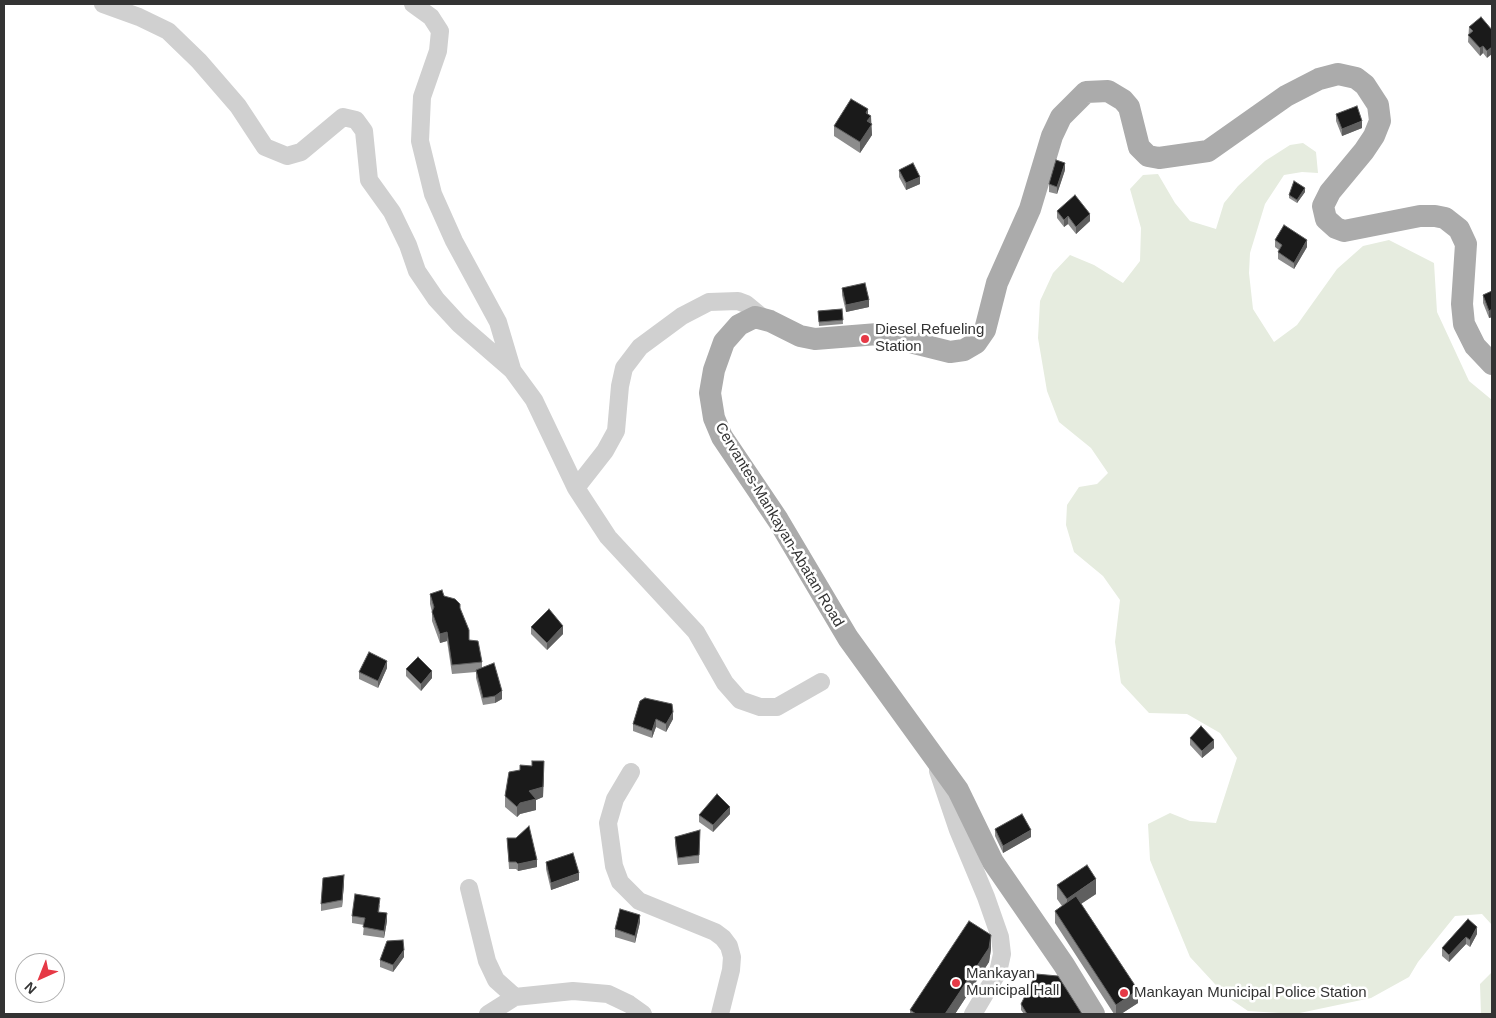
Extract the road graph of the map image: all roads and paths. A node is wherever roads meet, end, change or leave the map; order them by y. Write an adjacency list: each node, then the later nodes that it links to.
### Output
1 (103, 4): 5 (street)
2 (413, 4): 5 (street)
3 (763, 318): 4 (main road); 6 (street); 8 (main road, Cervantes-Mankayan-Abatan Road)
4 (1492, 364)
5 (512, 370): 6 (street)
6 (576, 488): 7 (street)
7 (821, 682)
8 (930, 749): 15 (street); 16 (main road, Cervantes-Mankayan-Abatan Road)
9 (631, 772): 14 (street)
10 (470, 888): 11 (street)
11 (515, 997): 12 (street); 13 (street)
12 (488, 1014)
13 (643, 1014)
14 (720, 1014)
15 (973, 1014)
16 (1094, 1014)

